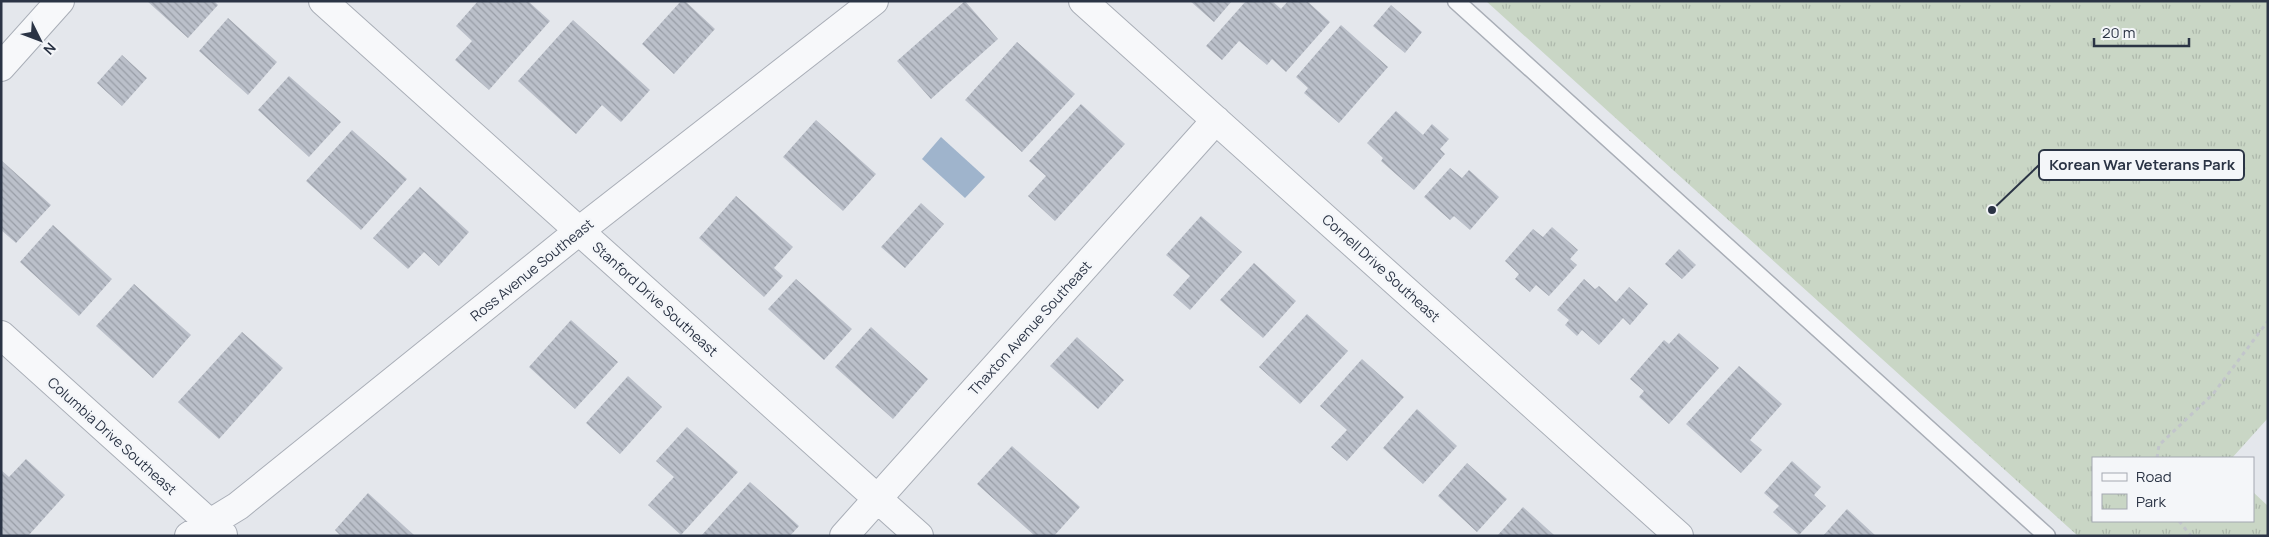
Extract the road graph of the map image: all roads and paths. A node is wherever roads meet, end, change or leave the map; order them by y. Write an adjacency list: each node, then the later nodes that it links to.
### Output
1 (60, 1): 6 (street)
2 (323, 1): 8 (street, Stanford Drive Southeast)
3 (874, 1): 8 (street, Ross Avenue Southeast)
4 (1083, 1): 7 (street, Cornell Drive Southeast)
5 (1456, 1): 18 (lane)
6 (1, 66)
7 (1216, 120): 12 (street, Thaxton Avenue Southeast); 17 (street, Cornell Drive Southeast)
8 (579, 231): 12 (street, Stanford Drive Southeast); 14 (street, Ross Avenue Southeast)
9 (2268, 321): 11 (path)
10 (1, 335): 14 (street, Columbia Drive Southeast)
11 (2157, 457)
12 (878, 498): 15 (street, Thaxton Avenue Southeast); 16 (street, Stanford Drive Southeast)
13 (2180, 522): 19 (path)
14 (208, 532)
15 (844, 536)
16 (919, 536)
17 (1679, 536)
18 (2047, 536)
19 (2190, 536)

